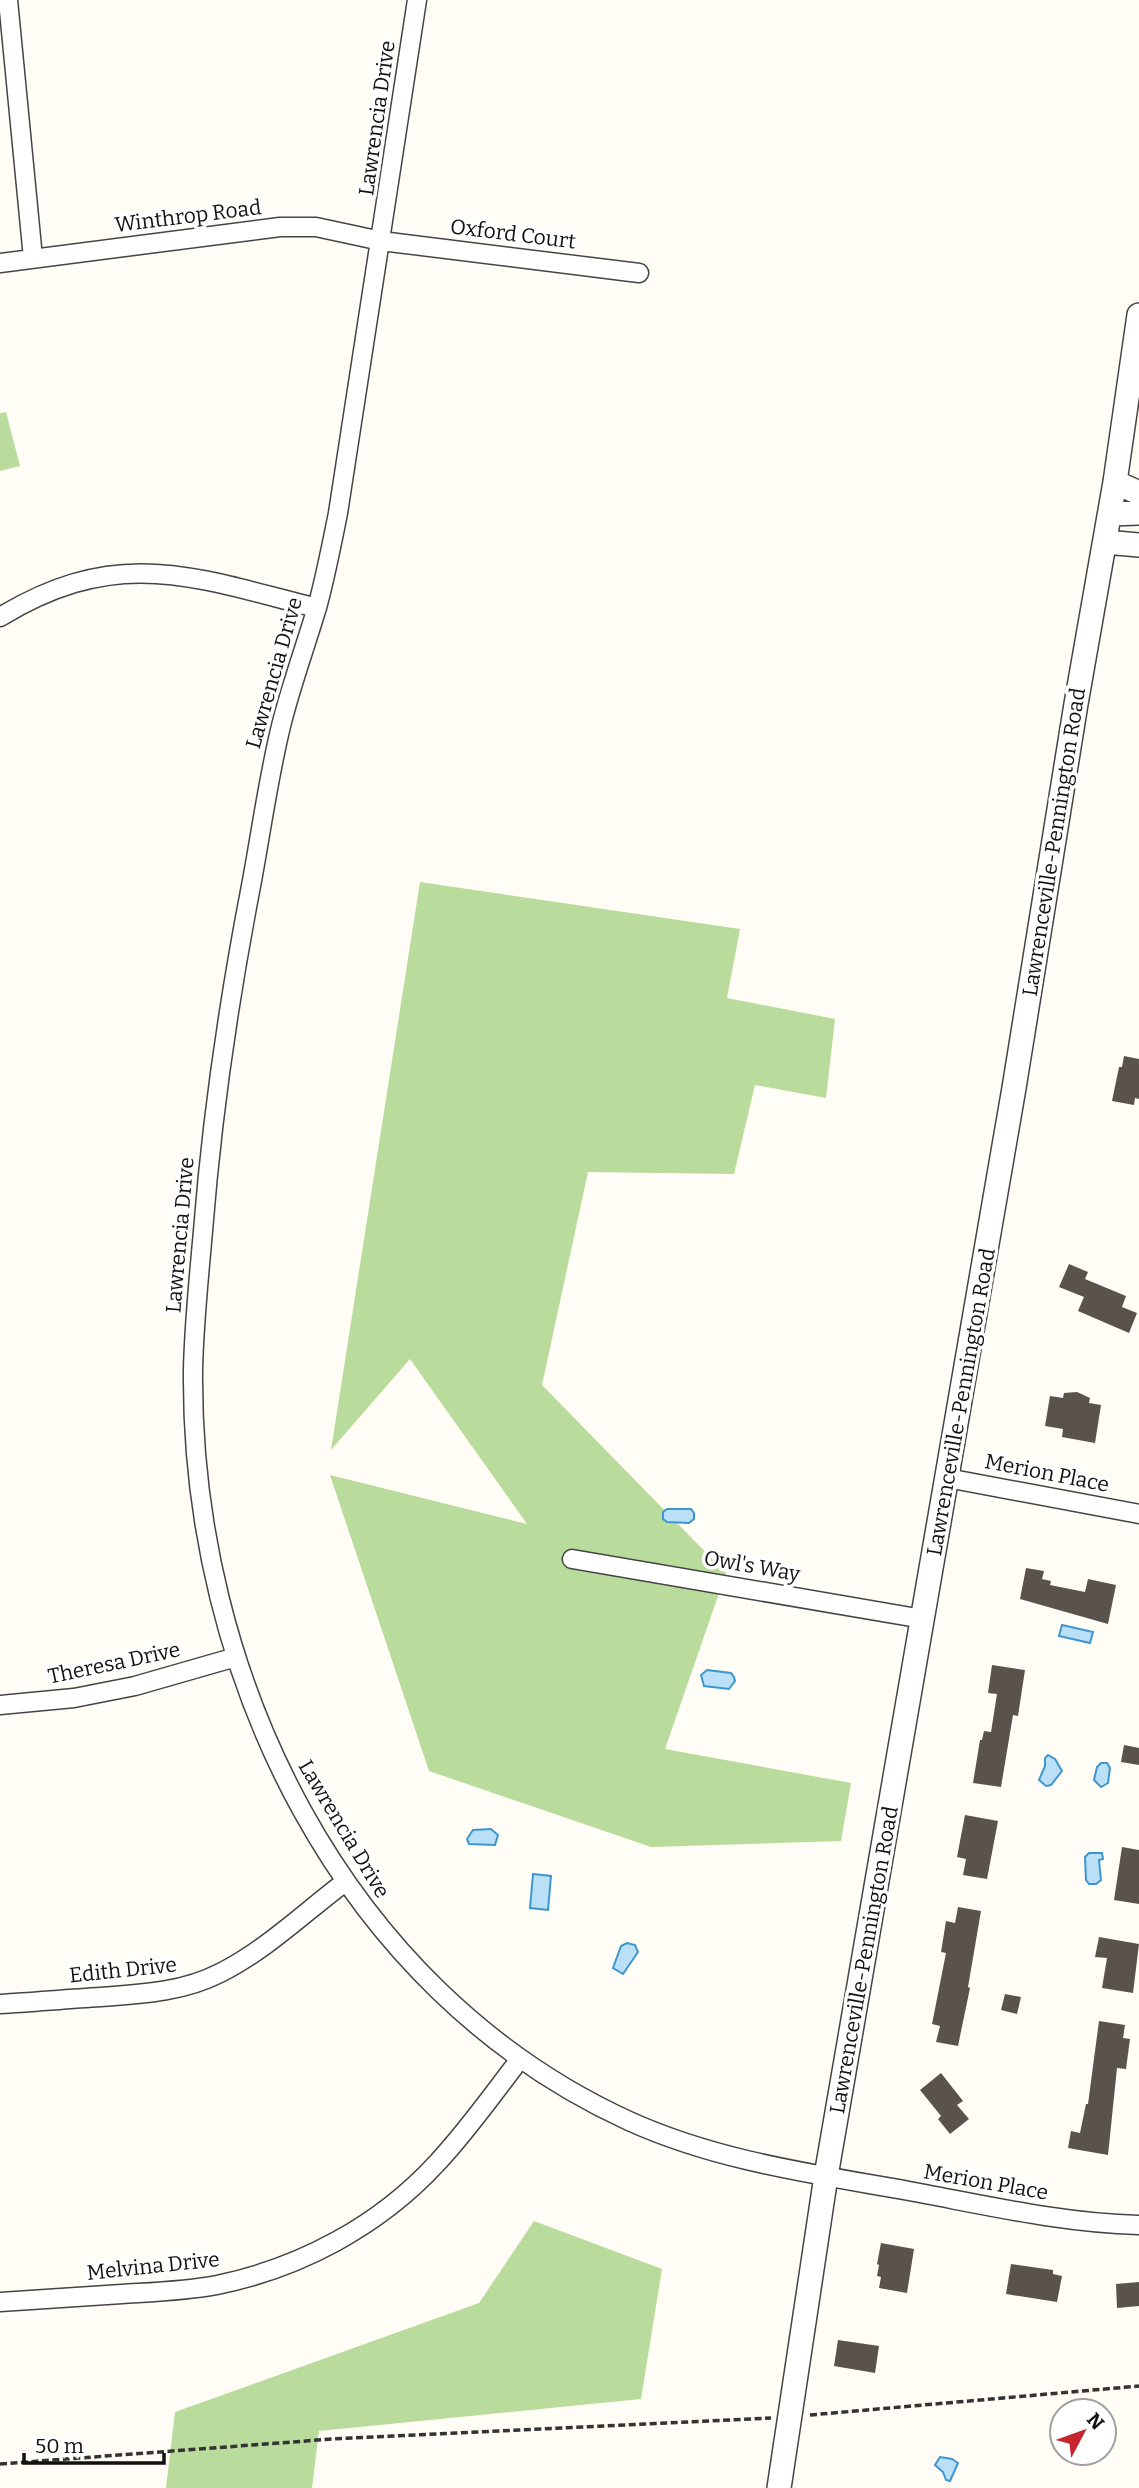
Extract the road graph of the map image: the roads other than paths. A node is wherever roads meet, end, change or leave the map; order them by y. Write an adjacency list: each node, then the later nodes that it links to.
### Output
1 (8, 0): 4 (street)
2 (417, 0): 3 (street, Lawrencia Drive)
3 (381, 241): 4 (street, Winthrop Road); 6 (street, Oxford Court); 14 (street, Lawrencia Drive)
4 (33, 258): 5 (street, Winthrop Road)
5 (0, 263)
6 (639, 273)
7 (1139, 315): 8 (street, Lawrenceville-Pennington Road)
8 (1115, 482): 9 (street); 11 (street, Lawrenceville-Pennington Road)
9 (1139, 493)
10 (1139, 513): 11 (street)
11 (1110, 514): 12 (street, Lawrenceville-Pennington Road)
12 (1105, 542): 13 (street); 16 (street, Lawrenceville-Pennington Road)
13 (1139, 545)
14 (317, 608): 15 (street); 20 (street, Lawrencia Drive)
15 (0, 617)
16 (947, 1478): 17 (street, Merion Place); 19 (street, Lawrenceville-Pennington Road)
17 (1139, 1514)
18 (572, 1559): 19 (street, Owl's Way)
19 (923, 1619): 25 (street, Lawrenceville-Pennington Road)
20 (236, 1657): 21 (street, Theresa Drive); 22 (street, Lawrencia Drive)
21 (0, 1705)
22 (345, 1882): 23 (street, Edith Drive); 24 (street, Lawrencia Drive)
23 (0, 2004)
24 (520, 2059): 25 (street, Lawrencia Drive); 27 (street, Melvina Drive)
25 (826, 2176): 26 (street, Merion Place); 28 (street, Lawrenceville-Pennington Road)
26 (1139, 2225)
27 (0, 2302)
28 (779, 2488)

